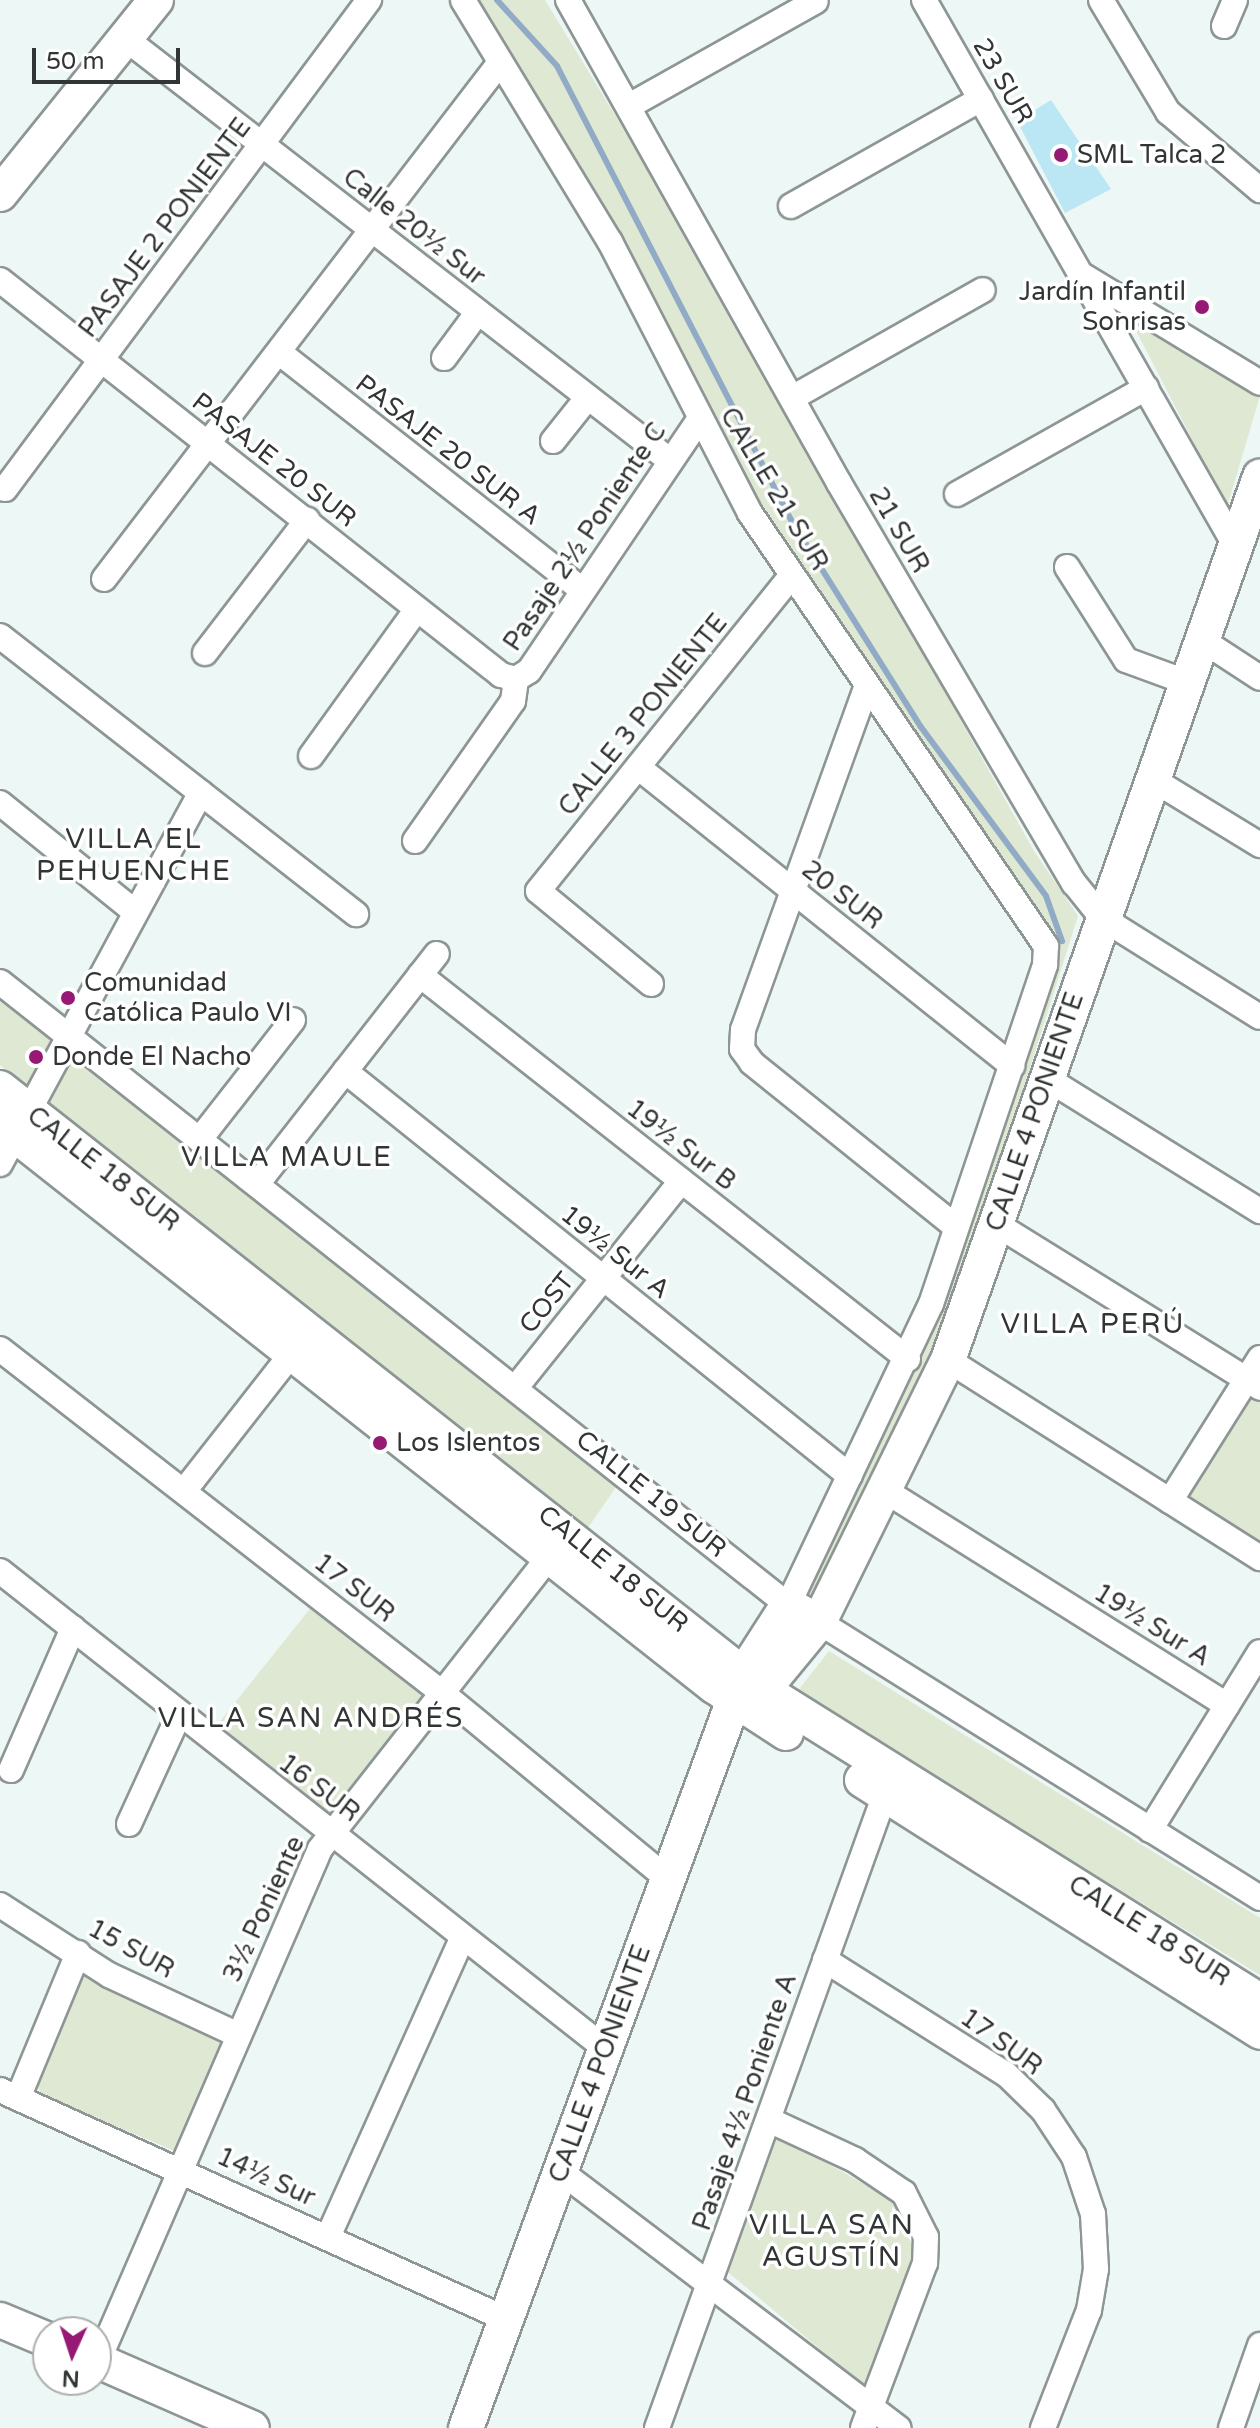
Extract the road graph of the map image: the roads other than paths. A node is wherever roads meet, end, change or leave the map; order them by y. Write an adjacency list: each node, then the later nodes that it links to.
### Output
1 (156, 0): 10 (main road)
2 (369, 0): 14 (street, PASAJE 2 PONIENTE)
3 (463, 0): 11 (street, CALLE 21 SUR)
4 (568, 0): 13 (street, 21 SUR)
5 (924, 0): 12 (street, 23 SUR)
6 (1101, 0): 15 (street)
7 (1235, 0): 9 (street)
8 (816, 1): 13 (street)
9 (1224, 26)
10 (126, 39): 14 (street, Calle 20½ Sur); 16 (main road)
11 (498, 65): 18 (street); 30 (street, CALLE 21 SUR)
12 (981, 99): 17 (street); 19 (street, 23 SUR)
13 (629, 106): 29 (street, 21 SUR)
14 (262, 144): 18 (street, Calle 20½ Sur); 25 (street, PASAJE 2 PONIENTE)
15 (1260, 190)
16 (0, 194)
17 (791, 206)
18 (373, 230): 22 (street, Calle 20½ Sur); 23 (street)
19 (1080, 273): 26 (street, 23 SUR); 27 (street, 23 SUR)
20 (0, 280): 25 (street, PASAJE 20 SUR)
21 (983, 290): 29 (street)
22 (478, 312): 24 (street); 28 (street, Calle 20½ Sur)
23 (280, 353): 32 (street); 42 (street, PASAJE 20 SUR A)
24 (444, 358)
25 (100, 361): 32 (street, PASAJE 20 SUR); 35 (street, PASAJE 2 PONIENTE)
26 (1260, 383)
27 (1146, 388): 36 (street); 38 (street, 23 SUR)
28 (588, 397): 31 (street); 33 (street, Calle 20½ Sur)
29 (792, 398): 61 (street, 21 SUR)
30 (699, 420): 33 (street, Pasaje 2½ Poniente C); 40 (street, CALLE 21 SUR)
31 (553, 441)
32 (207, 443): 37 (street, PASAJE 20 SUR); 41 (street)
33 (668, 459): 42 (street, Pasaje 2½ Poniente C)
34 (1260, 477): 38 (main road, CALLE 4 PONIENTE)
35 (5, 489)
36 (957, 494)
37 (307, 520): 43 (street, PASAJE 20 SUR); 46 (street)
38 (1235, 545): 45 (main road, CALLE 4 PONIENTE)
39 (1067, 567): 49 (street)
40 (792, 575): 50 (street, CALLE 21 SUR); 52 (street, CALLE 3 PONIENTE)
41 (104, 579)
42 (582, 590): 48 (street, Pasaje 2½ Poniente C)
43 (417, 609): 48 (street, PASAJE 20 SUR); 51 (street)
44 (0, 636): 54 (street)
45 (1202, 640): 47 (street); 49 (main road, CALLE 4 PONIENTE)
46 (205, 653)
47 (1260, 678)
48 (516, 679): 56 (street, Pasaje 2½ Poniente C)
49 (1186, 682): 53 (main road, CALLE 4 PONIENTE)
50 (866, 688): 58 (street); 62 (street, CALLE 21 SUR)
51 (311, 756)
52 (638, 767): 58 (street, 20 SUR); 66 (street, CALLE 3 PONIENTE)
53 (1152, 779): 57 (street); 61 (main road, CALLE 4 PONIENTE)
54 (201, 793): 59 (street); 60 (street)
55 (0, 803): 59 (street)
56 (415, 841)
57 (1260, 845)
58 (795, 893): 70 (street, 20 SUR); 80 (street)
59 (135, 912): 69 (street)
60 (356, 914)
61 (1102, 918): 67 (street, 21 SUR); 72 (main road, CALLE 4 PONIENTE)
62 (1046, 946): 70 (street, CALLE 4 PONIENTE)
63 (437, 954): 64 (street)
64 (420, 975): 71 (street); 76 (street, 19½ Sur B)
65 (0, 982): 69 (street, CALLE 19 SUR)
66 (651, 984)
67 (1260, 1017)
68 (293, 1020): 75 (street)
69 (68, 1035): 74 (street); 75 (street, CALLE 19 SUR)
70 (1012, 1066): 80 (street, CALLE 4 PONIENTE)
71 (345, 1071): 77 (street); 81 (street, 19½ Sur A)
72 (1046, 1078): 78 (street); 79 (main road, CALLE 4 PONIENTE)
73 (0, 1088): 74 (main road, CALLE 18 SUR)
74 (11, 1133): 83 (main road, CALLE 18 SUR); 93 (main road, CALLE 18 SUR)
75 (200, 1139): 77 (street, CALLE 19 SUR)
76 (681, 1181): 81 (street, COST); 85 (street, 19½ Sur B)
77 (257, 1184): 88 (street, CALLE 19 SUR)
78 (1260, 1211)
79 (996, 1224): 86 (main road, CALLE 4 PONIENTE); 87 (street)
80 (955, 1226): 85 (street, CALLE 4 PONIENTE)
81 (603, 1279): 88 (street, COST); 89 (street, 19½ Sur A)
82 (0, 1349): 91 (street, 17 SUR)
83 (293, 1352): 91 (street); 93 (main road, CALLE 18 SUR)
84 (1260, 1358): 87 (street)
85 (908, 1359): 89 (street, CALLE 4 PONIENTE)
86 (948, 1360): 90 (main road, CALLE 4 PONIENTE); 92 (street)
87 (1253, 1384): 92 (street)
88 (517, 1386): 96 (street, CALLE 19 SUR)
89 (850, 1476): 96 (street, CALLE 4 PONIENTE)
90 (884, 1490): 97 (main road, CALLE 4 PONIENTE); 102 (street, 19½ Sur A)
91 (184, 1491): 101 (street, 17 SUR)
92 (1170, 1501): 94 (street)
93 (560, 1543): 100 (main road, CALLE 18 SUR); 101 (street, 3½ Poniente)
94 (1260, 1558)
95 (0, 1571): 98 (street, 16 SUR)
96 (788, 1605): 97 (main road, CALLE 19 SUR); 100 (main road, CALLE 4 PONIENTE)
97 (819, 1622): 100 (main road, CALLE 4 PONIENTE); 107 (street, CALLE 19 SUR)
98 (73, 1628): 103 (street, 16 SUR); 104 (street)
99 (1260, 1652): 102 (street)
100 (747, 1688): 105 (main road, CALLE 18 SUR); 109 (main road, CALLE 4 PONIENTE); 115 (main road, CALLE 18 SUR)
101 (441, 1692): 108 (street, 3½ Poniente); 109 (street, 17 SUR)
102 (1227, 1705): 107 (street)
103 (178, 1717): 106 (street); 108 (street, 16 SUR)
104 (11, 1770)
105 (885, 1794): 114 (street, Pasaje 4½ Poniente A); 116 (main road, CALLE 18 SUR)
106 (129, 1824)
107 (1150, 1830): 110 (street, CALLE 19 SUR)
108 (332, 1831): 112 (street, 16 SUR); 117 (street, 3½ Poniente)
109 (668, 1879): 118 (main road, CALLE 4 PONIENTE)
110 (1260, 1898)
111 (0, 1905): 113 (street, 15 SUR)
112 (462, 1939): 118 (street, 16 SUR); 123 (street)
113 (78, 1953): 117 (street, 15 SUR); 119 (street)
114 (825, 1960): 120 (street, Pasaje 4½ Poniente A); 136 (street, 17 SUR)
115 (1260, 2001)
116 (1260, 2032)
117 (238, 2035): 121 (street, 3½ Poniente)
118 (606, 2049): 122 (main road, CALLE 4 PONIENTE)
119 (9, 2094): 121 (street, 14½ Sur)
120 (769, 2120): 124 (street, Pasaje 4½ Poniente A); 131 (street)
121 (181, 2168): 123 (street, 14½ Sur); 127 (street, 3½ Poniente)
122 (560, 2171): 124 (street); 125 (main road, CALLE 4 PONIENTE)
123 (328, 2237): 125 (street, 14½ Sur)
124 (711, 2282): 131 (street); 134 (street, Pasaje 4½ Poniente A)
125 (506, 2319): 133 (main road, CALLE 4 PONIENTE)
126 (0, 2320): 128 (main road)
127 (112, 2327)
128 (32, 2333)
129 (1260, 2345): 137 (street)
130 (112, 2367): 132 (main road)
131 (867, 2417): 135 (street)
132 (252, 2428)
133 (466, 2428)
134 (657, 2428)
135 (898, 2428)
136 (1043, 2428)
137 (1231, 2428)

